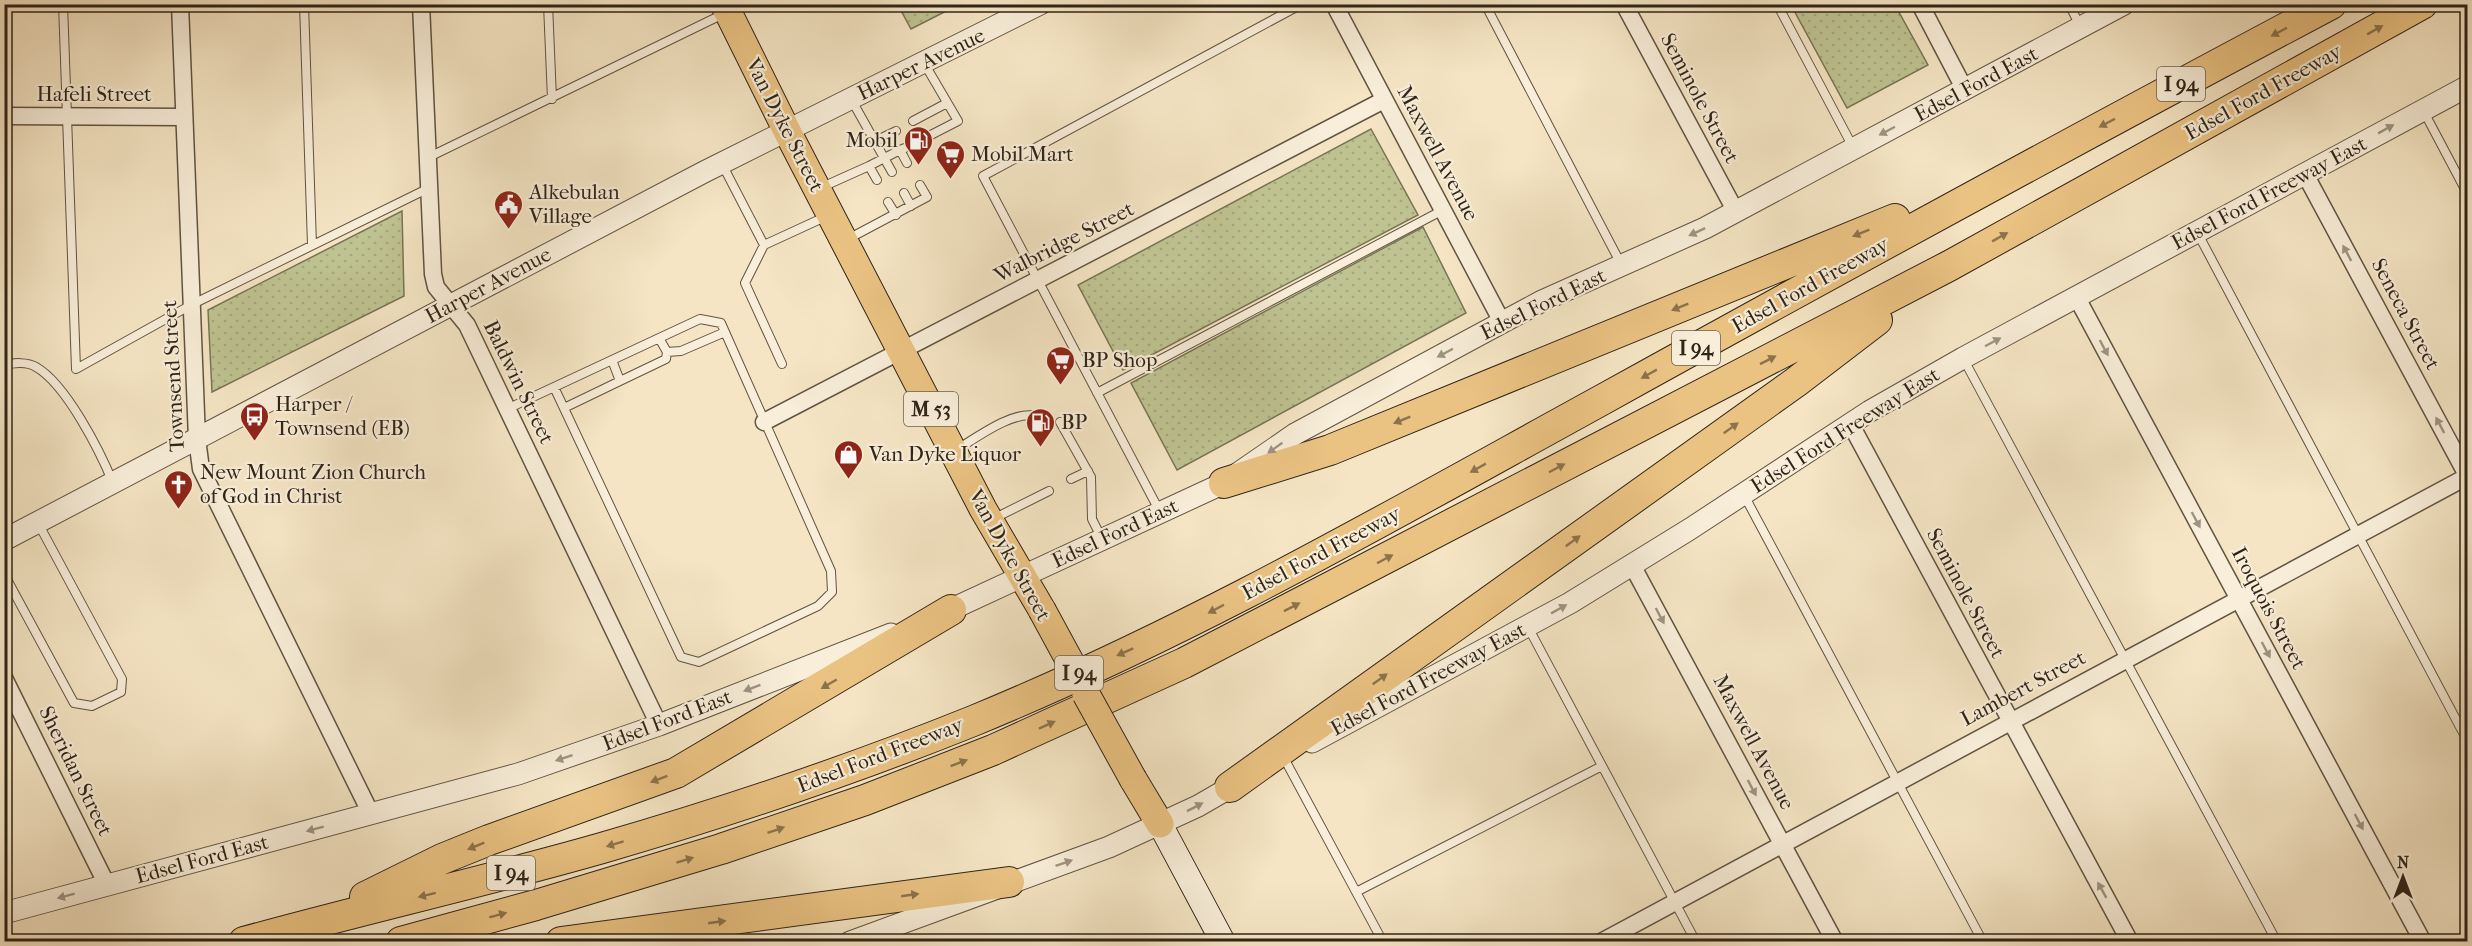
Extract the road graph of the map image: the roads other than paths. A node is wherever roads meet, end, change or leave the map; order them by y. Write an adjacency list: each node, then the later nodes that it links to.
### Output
1 (63, 4): 28 (lane)
2 (180, 4): 29 (street, Townsend Street)
3 (304, 4): 58 (lane)
4 (421, 4): 36 (street, Baldwin Street)
5 (548, 4): 22 (lane)
6 (1040, 4): 19 (street, Harper Avenue)
7 (1302, 4): 62 (lane)
8 (1334, 4): 24 (street, Maxwell Avenue)
9 (1485, 4): 60 (lane)
10 (1624, 4): 53 (street, Seminole Street)
11 (1777, 4): 35 (lane)
12 (1920, 4): 21 (street)
13 (2069, 4): 18 (lane)
14 (2124, 4): 18 (street, Edsel Ford East)
15 (2331, 4): 40 (highway, Edsel Ford Freeway / I 94, one-way to 40)
16 (2422, 4): 61 (highway, Edsel Ford Freeway / I 94, one-way to 16)
17 (732, 7): 22 (lane); 31 (main road, Van Dyke Street / M 53)
18 (2081, 27): 21 (street, Edsel Ford East)
19 (924, 63): 23 (street, Harper Avenue); 25 (lane)
20 (2468, 86): 26 (street, Edsel Ford Freeway East)
21 (1965, 90): 35 (street, Edsel Ford East, one-way to 35)
22 (552, 99): 36 (lane)
23 (851, 99): 31 (street, Harper Avenue); 34 (lane)
24 (1384, 100): 52 (street, Maxwell Avenue); 62 (street, Walbridge Street)
25 (947, 103): 30 (lane); 33 (lane)
26 (2423, 109): 43 (street, Edsel Ford Freeway East, one-way to 26); 49 (lane)
27 (4, 116): 28 (street, Hafeli Street)
28 (67, 116): 29 (street, Hafeli Street); 64 (lane)
29 (184, 117): 64 (street, Townsend Street)
30 (913, 121)
31 (787, 131): 38 (street, Harper Avenue); 47 (main road, Van Dyke Street / M 53)
32 (896, 131): 34 (lane)
33 (923, 139)
34 (875, 141): 37 (lane)
35 (1854, 149): 53 (street, Edsel Ford East)
36 (427, 158): 46 (street, Baldwin Street)
37 (885, 158): 39 (lane); 41 (lane); 42 (lane)
38 (722, 163): 59 (lane); 65 (street, Harper Avenue)
39 (907, 163)
40 (2031, 163): 90 (highway, one-way to 90); 122 (highway, Edsel Ford Freeway / I 94, one-way to 122)
41 (869, 166): 44 (lane); 47 (lane)
42 (892, 172)
43 (2305, 174): 56 (street, Edsel Ford Freeway East); 87 (street, Seneca Street, one-way to 43)
44 (877, 180)
45 (920, 185): 51 (lane)
46 (429, 188): 58 (lane); 65 (street, Baldwin Street)
47 (817, 189): 54 (main road, Van Dyke Street / M 53)
48 (904, 193): 51 (lane)
49 (2468, 195)
50 (888, 202): 55 (lane)
51 (911, 206): 55 (lane)
52 (1443, 210): 66 (street, Maxwell Avenue); 77 (lane)
53 (1736, 212): 60 (street, Edsel Ford East, one-way to 60)
54 (831, 214): 57 (main road, Van Dyke Street / M 53); 59 (lane)
55 (896, 215): 57 (lane)
56 (2197, 232): 63 (street, Edsel Ford Freeway East); 96 (lane)
57 (845, 241): 69 (main road, Van Dyke Street / M 53)
58 (312, 245): 64 (lane)
59 (764, 245): 73 (lane)
60 (1622, 266): 66 (street, Edsel Ford East)
61 (1949, 266): 113 (highway, one-way to 61); 124 (highway, Edsel Ford Freeway / I 94, one-way to 61)
62 (1039, 280): 69 (street, Walbridge Street); 77 (lane)
63 (2076, 297): 71 (street, Edsel Ford Freeway East, one-way to 63); 102 (street, Iroquois Street, one-way to 102)
64 (191, 305): 84 (street, Townsend Street)
65 (451, 305): 79 (street, Baldwin Street); 84 (street, Harper Avenue)
66 (1502, 322): 90 (street, Edsel Ford East, one-way to 90)
67 (725, 332): 68 (lane); 70 (lane); 81 (lane)
68 (659, 338): 70 (lane); 72 (lane)
69 (901, 351): 81 (street, Walbridge Street); 85 (main road, Van Dyke Street / M 53)
70 (667, 352): 75 (lane)
71 (1963, 358): 83 (street, Edsel Ford Freeway East); 105 (lane)
72 (612, 360): 75 (lane); 76 (lane)
73 (782, 364)
74 (4, 366): 89 (lane)
75 (620, 381): 78 (lane)
76 (554, 387): 78 (lane); 79 (lane)
77 (1097, 393): 93 (lane)
78 (564, 408): 81 (lane)
79 (507, 409): 108 (street, Baldwin Street)
80 (1036, 416): 85 (lane)
81 (764, 422)
82 (1060, 422): 86 (lane)
83 (1850, 423): 92 (street, Edsel Ford Freeway East); 107 (street, Seminole Street)
84 (197, 439): 89 (street, Harper Avenue); 114 (street, Townsend Street)
85 (953, 452): 94 (main road, Van Dyke Street / M 53)
86 (1088, 471): 88 (lane); 97 (lane)
87 (2467, 476): 96 (street, Lambert Street)
88 (1071, 479)
89 (113, 483): 95 (street, Harper Avenue)
90 (1224, 483): 93 (street, Edsel Ford East)
91 (1048, 491): 94 (lane)
92 (1743, 493): 99 (street, Edsel Ford Freeway East); 112 (lane)
93 (1160, 513): 97 (street, Edsel Ford East)
94 (990, 520): 101 (main road, Van Dyke Street / M 53)
95 (38, 523): 98 (street, Harper Avenue); 100 (lane)
96 (2357, 535): 102 (street, Lambert Street); 109 (lane)
97 (1102, 539): 101 (street, Edsel Ford East)
98 (4, 540)
99 (1632, 565): 104 (street, Edsel Ford Freeway East, one-way to 99); 116 (street, Maxwell Avenue, one-way to 116)
100 (4, 574)
101 (1023, 576): 103 (street, Edsel Ford East); 115 (main road, Van Dyke Street / M 53, bridge)
102 (2239, 599): 105 (street, Lambert Street); 135 (street, Iroquois Street, one-way to 135)
103 (951, 610): 108 (street, Edsel Ford East, one-way to 108); 122 (highway, one-way to 122)
104 (1528, 626): 110 (street, Edsel Ford Freeway East); 111 (lane)
105 (2124, 660): 107 (street, Lambert Street); 134 (lane)
106 (4, 678): 118 (street, Sheridan Street)
107 (2010, 721): 112 (street, Lambert Street); 133 (street, Seminole Street, one-way to 107)
108 (659, 725): 114 (street, Edsel Ford East, one-way to 114)
109 (2468, 742)
110 (1284, 758): 113 (street, Edsel Ford Freeway East); 119 (lane)
111 (1602, 766): 119 (lane); 120 (lane)
112 (1896, 782): 116 (street, Lambert Street); 132 (lane)
113 (1230, 787): 115 (street, Edsel Ford Freeway East, one-way to 113)
114 (371, 814): 118 (street, Edsel Ford East, one-way to 118)
115 (1160, 824): 117 (street, Edsel Ford Freeway East, one-way to 115); 127 (main road, Van Dyke Street / M 53)
116 (1782, 843): 120 (street, Lambert Street); 131 (street, Maxwell Avenue)
117 (1009, 882): 125 (highway, one-way to 117); 126 (street)
118 (107, 885): 121 (street, Edsel Ford East, one-way to 121)
119 (1356, 892): 128 (lane)
120 (1674, 902): 129 (street, Lambert Street); 130 (lane)
121 (4, 913)
122 (309, 924): 123 (highway, Edsel Ford Freeway / I 94)
123 (244, 942)
124 (400, 942)
125 (561, 942)
126 (850, 942)
127 (1223, 942)
128 (1383, 942)
129 (1601, 942)
130 (1696, 942)
131 (1835, 942)
132 (1983, 942)
133 (2130, 942)
134 (2277, 942)
135 (2423, 942)

